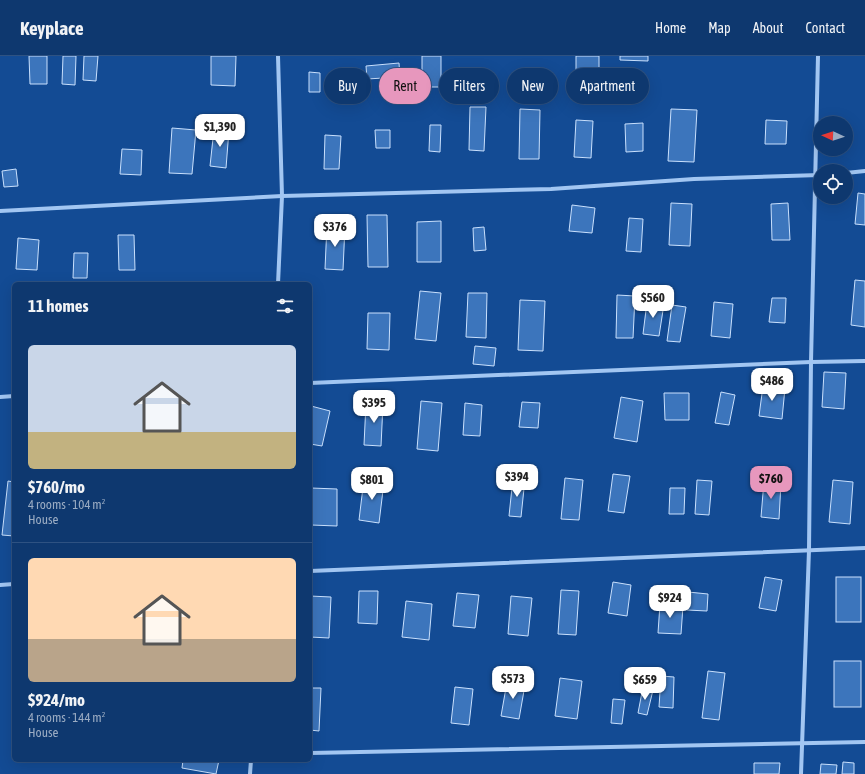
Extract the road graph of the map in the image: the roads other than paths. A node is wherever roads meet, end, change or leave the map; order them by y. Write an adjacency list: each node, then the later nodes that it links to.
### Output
1 (278, 56): 7 (street)
2 (818, 56): 3 (street)
3 (818, 164)
4 (865, 172): 5 (street)
5 (853, 173)
6 (813, 175): 7 (street)
7 (282, 196): 9 (street); 10 (street)
8 (817, 204): 12 (street)
9 (0, 211)
10 (278, 282)
11 (865, 361): 12 (street)
12 (811, 362): 13 (street); 17 (street)
13 (312, 383)
14 (12, 396): 15 (street)
15 (0, 397)
16 (865, 548): 17 (street)
17 (809, 550): 18 (street); 22 (street)
18 (312, 571)
19 (12, 584): 20 (street)
20 (0, 585)
21 (865, 742): 22 (street)
22 (803, 743): 23 (street); 26 (street)
23 (312, 753)
24 (252, 762): 25 (street)
25 (250, 774)
26 (802, 774)

